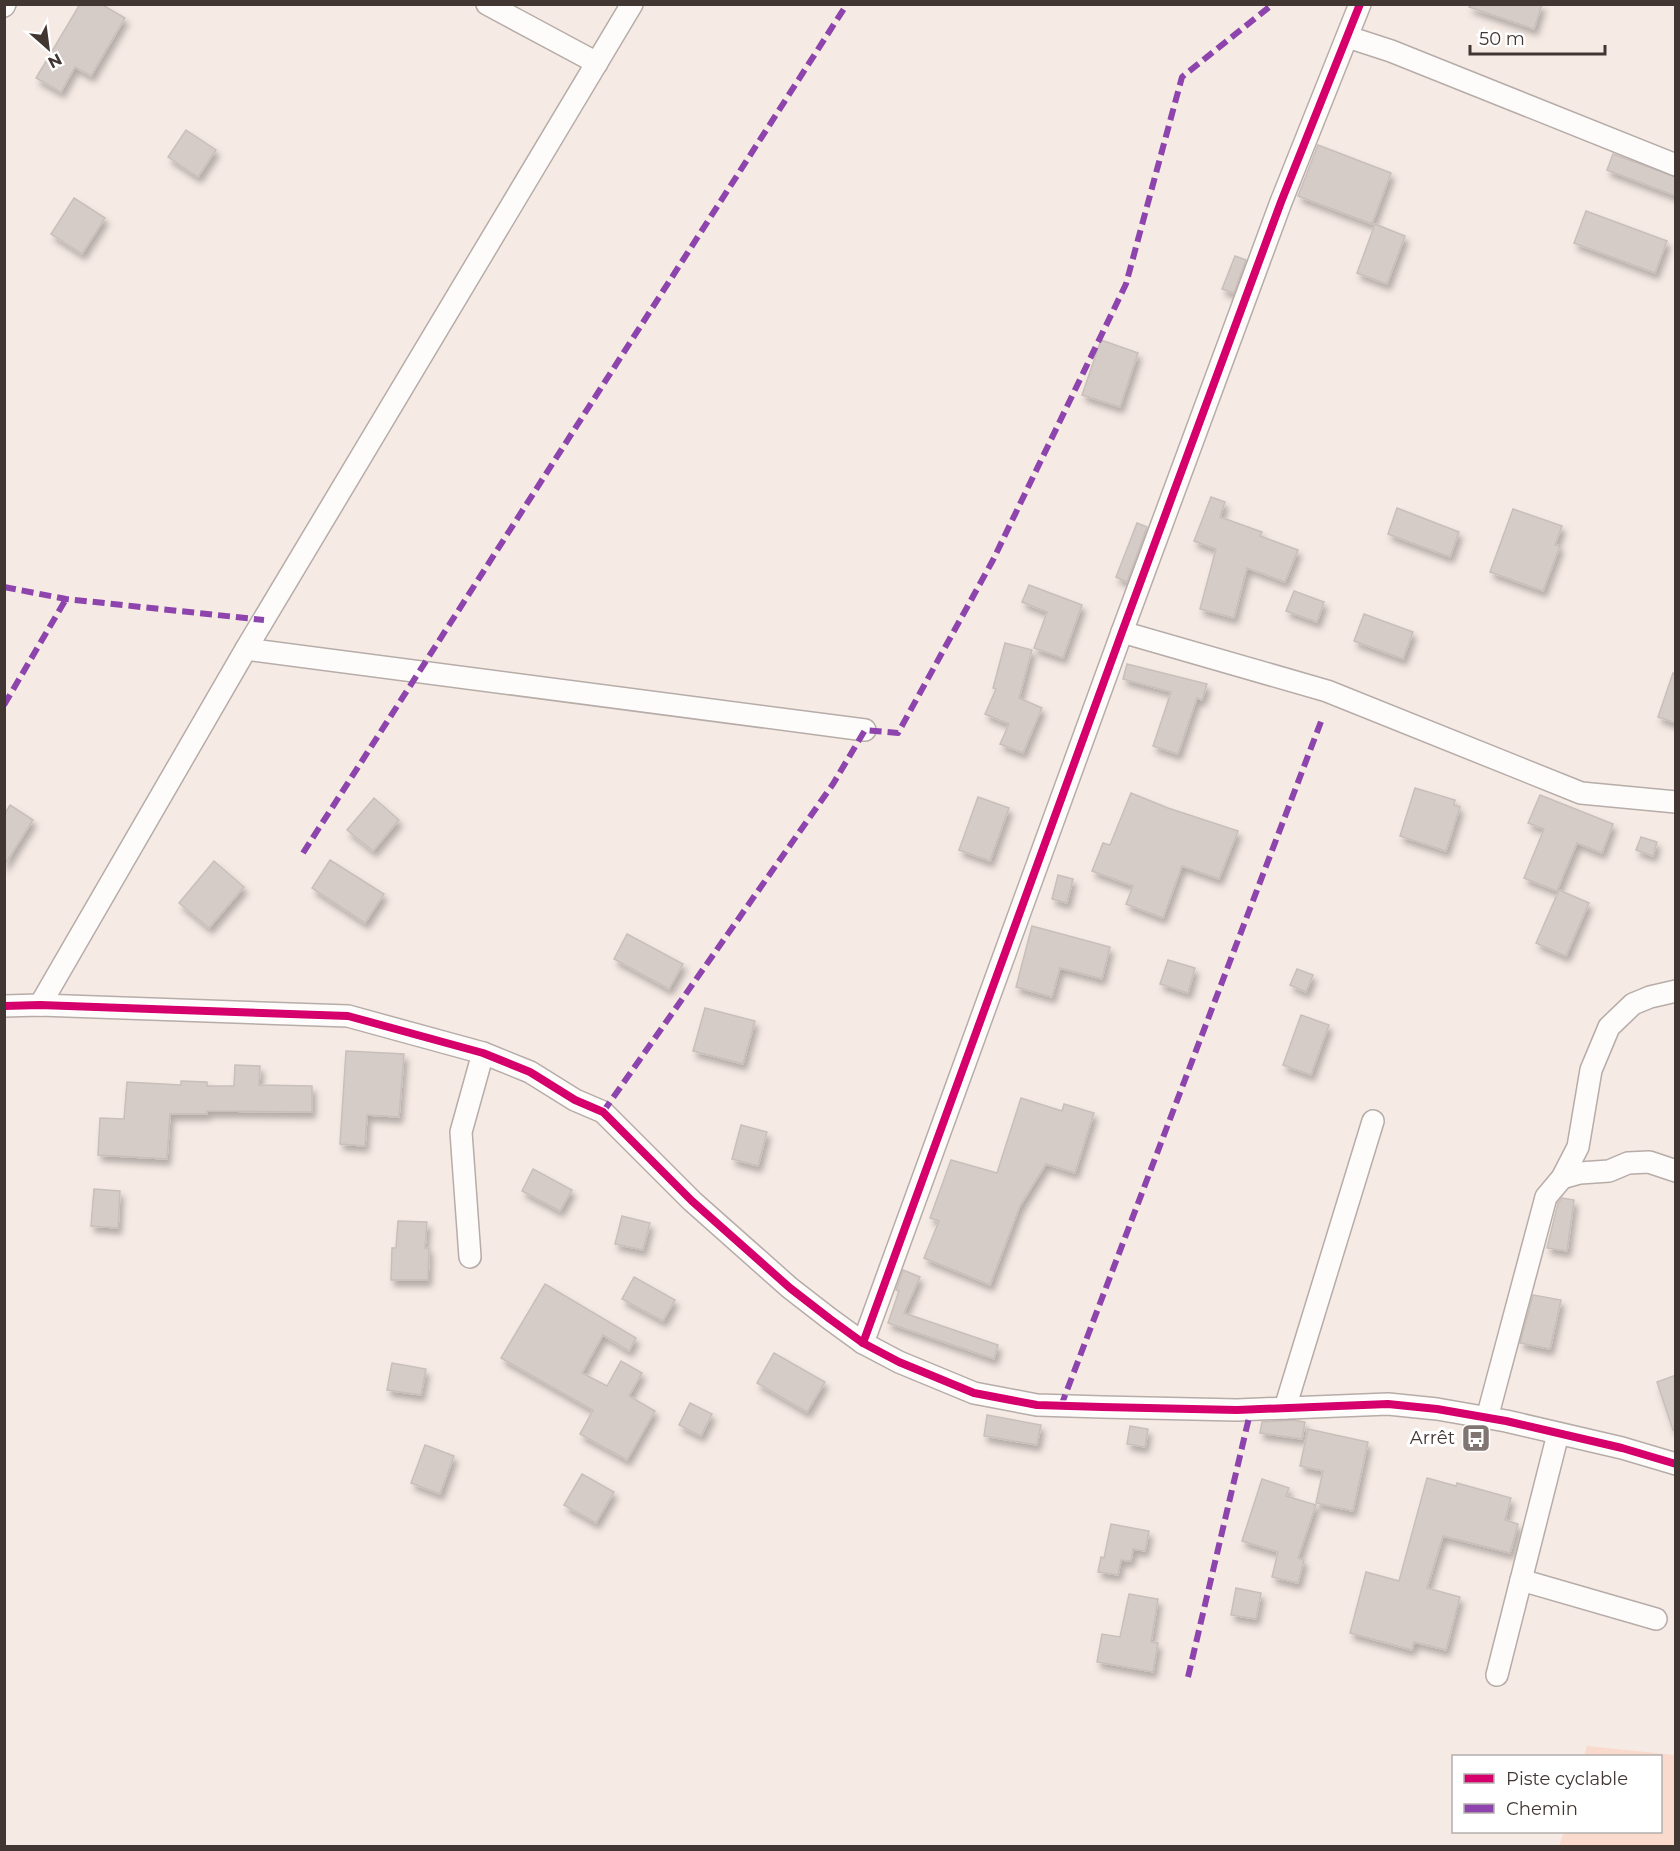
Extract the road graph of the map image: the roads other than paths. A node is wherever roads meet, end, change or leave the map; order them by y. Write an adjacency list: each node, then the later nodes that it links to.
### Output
1 (487, 4): 5 (street)
2 (632, 4): 5 (street)
3 (1360, 4): 4 (street)
4 (1348, 37): 6 (street); 7 (street)
5 (597, 63): 8 (street)
6 (1676, 165)
7 (1122, 632): 10 (street); 19 (street)
8 (246, 649): 9 (street); 12 (street)
9 (865, 730)
10 (1676, 802)
11 (1676, 991): 17 (street)
12 (40, 1005): 13 (street); 14 (street)
13 (4, 1006)
14 (483, 1053): 18 (street); 19 (street)
15 (1373, 1121): 20 (street)
16 (1676, 1171): 17 (street)
17 (1562, 1178): 21 (street)
18 (470, 1257)
19 (863, 1342): 20 (street)
20 (1285, 1408): 21 (street)
21 (1487, 1418): 22 (street)
22 (1558, 1434): 23 (street); 24 (street)
23 (1676, 1464)
24 (1521, 1580): 25 (street); 26 (street)
25 (1656, 1619)
26 (1497, 1675)

